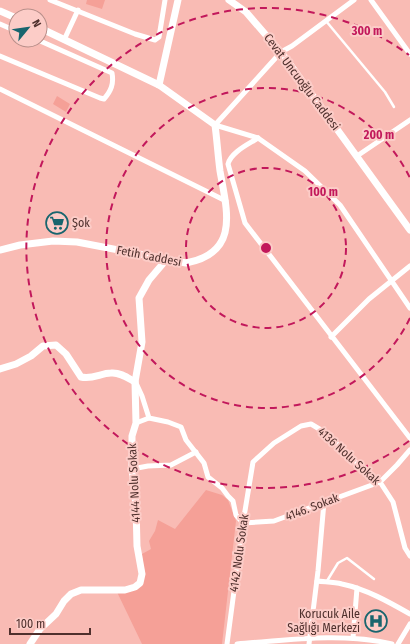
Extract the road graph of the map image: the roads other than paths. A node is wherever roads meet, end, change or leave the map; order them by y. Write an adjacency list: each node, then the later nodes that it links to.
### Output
1 (50, 0): 7 (street)
2 (165, 0): 7 (street)
3 (178, 0): 15 (street)
4 (229, 0): 12 (street, Cevat Uncuoğlu Caddesi)
5 (354, 0): 8 (street)
6 (371, 0): 13 (street)
7 (78, 10): 10 (street)
8 (325, 21): 12 (street); 17 (lane)
9 (48, 32): 10 (street)
10 (64, 40): 15 (street)
11 (48, 44): 14 (street)
12 (281, 52): 19 (street); 21 (street, Cevat Uncuoğlu Caddesi)
13 (410, 54)
14 (0, 56)
15 (159, 85): 19 (street)
16 (0, 89): 22 (street)
17 (394, 107)
18 (410, 120): 21 (street)
19 (215, 125): 20 (street); 22 (street, Fetih Caddesi)
20 (258, 138): 27 (street); 29 (street)
21 (357, 156): 23 (street, Cevat Uncuoğlu Caddesi)
22 (226, 201): 25 (street, Fetih Caddesi)
23 (410, 230)
24 (0, 250): 25 (street, Fetih Caddesi)
25 (166, 260): 31 (street, 4144 Nolu Sokak)
26 (410, 266): 27 (street)
27 (391, 280): 28 (street); 29 (street)
28 (410, 308)
29 (331, 337): 34 (street)
30 (0, 369): 31 (street)
31 (135, 382): 32 (street); 33 (street, 4144 Nolu Sokak)
32 (149, 418): 33 (street); 36 (street)
33 (136, 423): 38 (street, 4144 Nolu Sokak)
34 (410, 438)
35 (410, 450): 39 (street)
36 (196, 452): 38 (street); 41 (street)
37 (253, 462): 39 (street, 4136 Nolu Sokak); 41 (street, 4142 Nolu Sokak)
38 (132, 469): 51 (street, 4144 Nolu Sokak)
39 (380, 482): 40 (street, 4146. Sokak); 42 (street, 4136 Nolu Sokak)
40 (324, 502): 41 (street, 4146. Sokak); 44 (street)
41 (243, 524): 52 (street, 4142 Nolu Sokak)
42 (410, 556)
43 (374, 579): 45 (lane)
44 (317, 581): 45 (street); 50 (street)
45 (326, 582): 46 (street)
46 (357, 588): 47 (street); 49 (street)
47 (410, 614)
48 (410, 624): 55 (street)
49 (353, 638): 50 (street); 54 (street)
50 (309, 642): 53 (street)
51 (30, 644)
52 (227, 644)
53 (238, 644)
54 (392, 644)
55 (398, 644)

